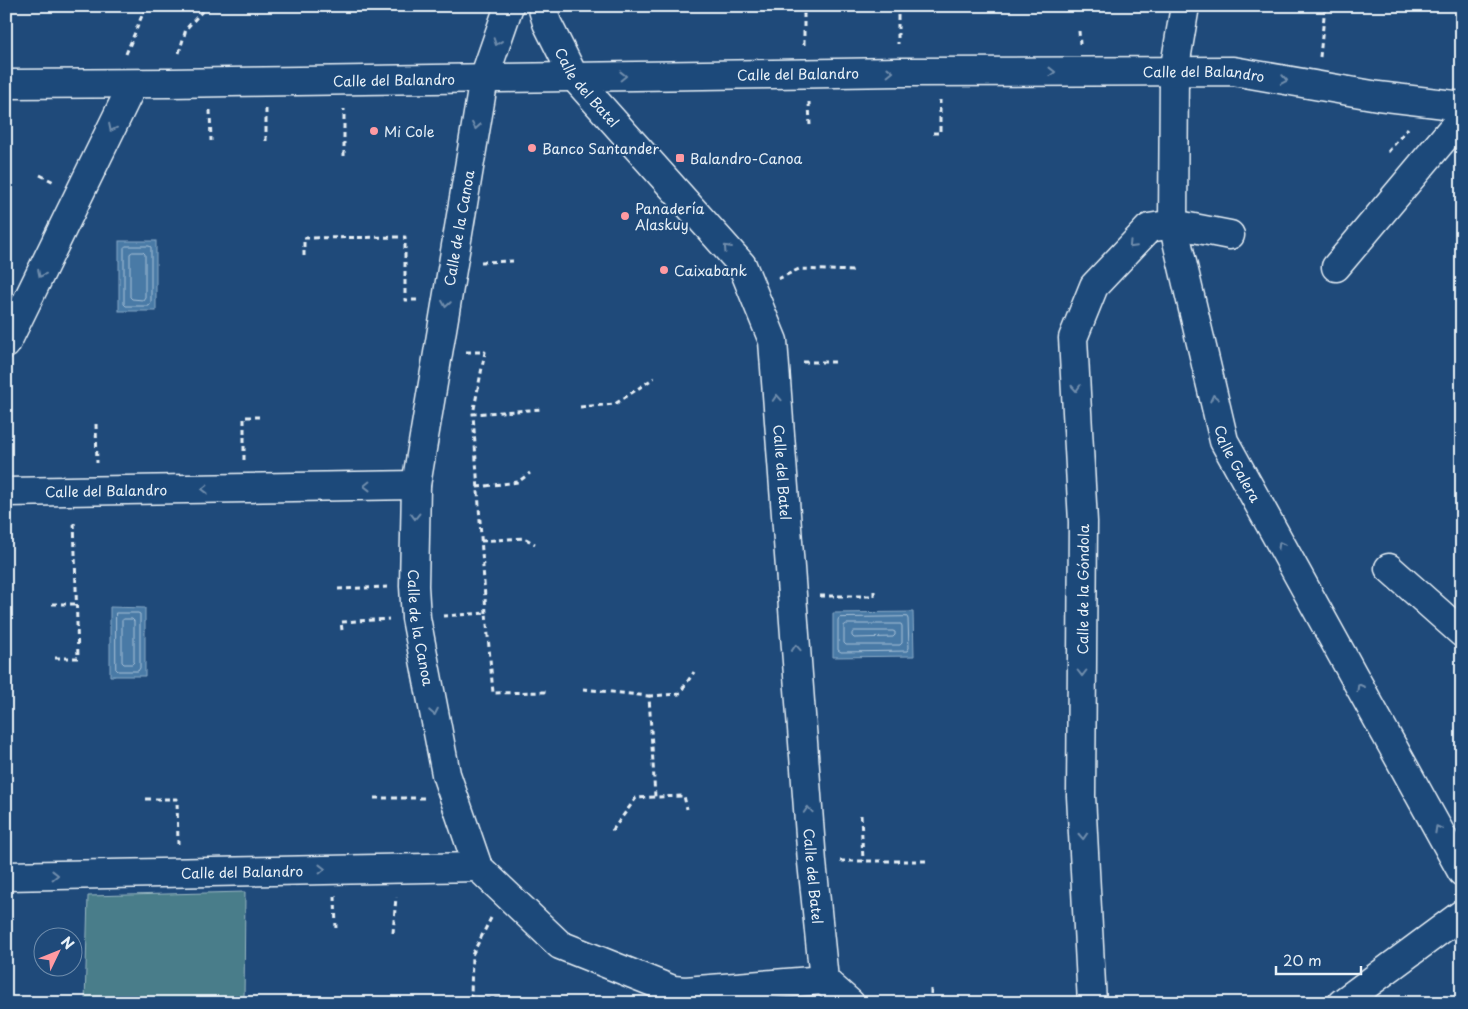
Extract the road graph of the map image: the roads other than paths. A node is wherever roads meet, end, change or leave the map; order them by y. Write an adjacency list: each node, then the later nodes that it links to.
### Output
1 (509, 6): 6 (street, Calle de la Canoa, one-way to 6)
2 (542, 6): 5 (street, Calle del Batel)
3 (1184, 6): 4 (street, Calle Galera)
4 (1174, 72): 5 (street, Calle del Balandro, one-way to 4); 9 (street, Calle del Balandro, one-way to 9); 10 (street, Calle Galera)
5 (574, 76): 6 (street, Calle del Balandro); 22 (street, Calle del Batel, one-way to 5)
6 (484, 78): 8 (street, Calle del Balandro); 14 (street, Calle de la Canoa, one-way to 14)
7 (6, 84): 8 (street, Calle del Balandro)
8 (133, 84): 13 (street, one-way to 13)
9 (1461, 106): 12 (street)
10 (1173, 224): 11 (street); 19 (street, Calle Galera, one-way to 10); 24 (street, Calle de la Góndola, one-way to 24)
11 (1230, 235)
12 (1336, 267)
13 (6, 344)
14 (416, 485): 15 (street, Calle del Balandro, one-way to 15); 18 (street, Calle de la Canoa, one-way to 18)
15 (6, 492)
16 (1389, 568): 17 (street)
17 (1462, 633)
18 (478, 867): 20 (street, Calle del Balandro, one-way to 18); 22 (street, Calle de la Canoa)
19 (1462, 872)
20 (6, 876)
21 (1461, 916): 25 (street)
22 (824, 980): 23 (street)
23 (850, 1003)
24 (1092, 1003)
25 (1342, 1003)

